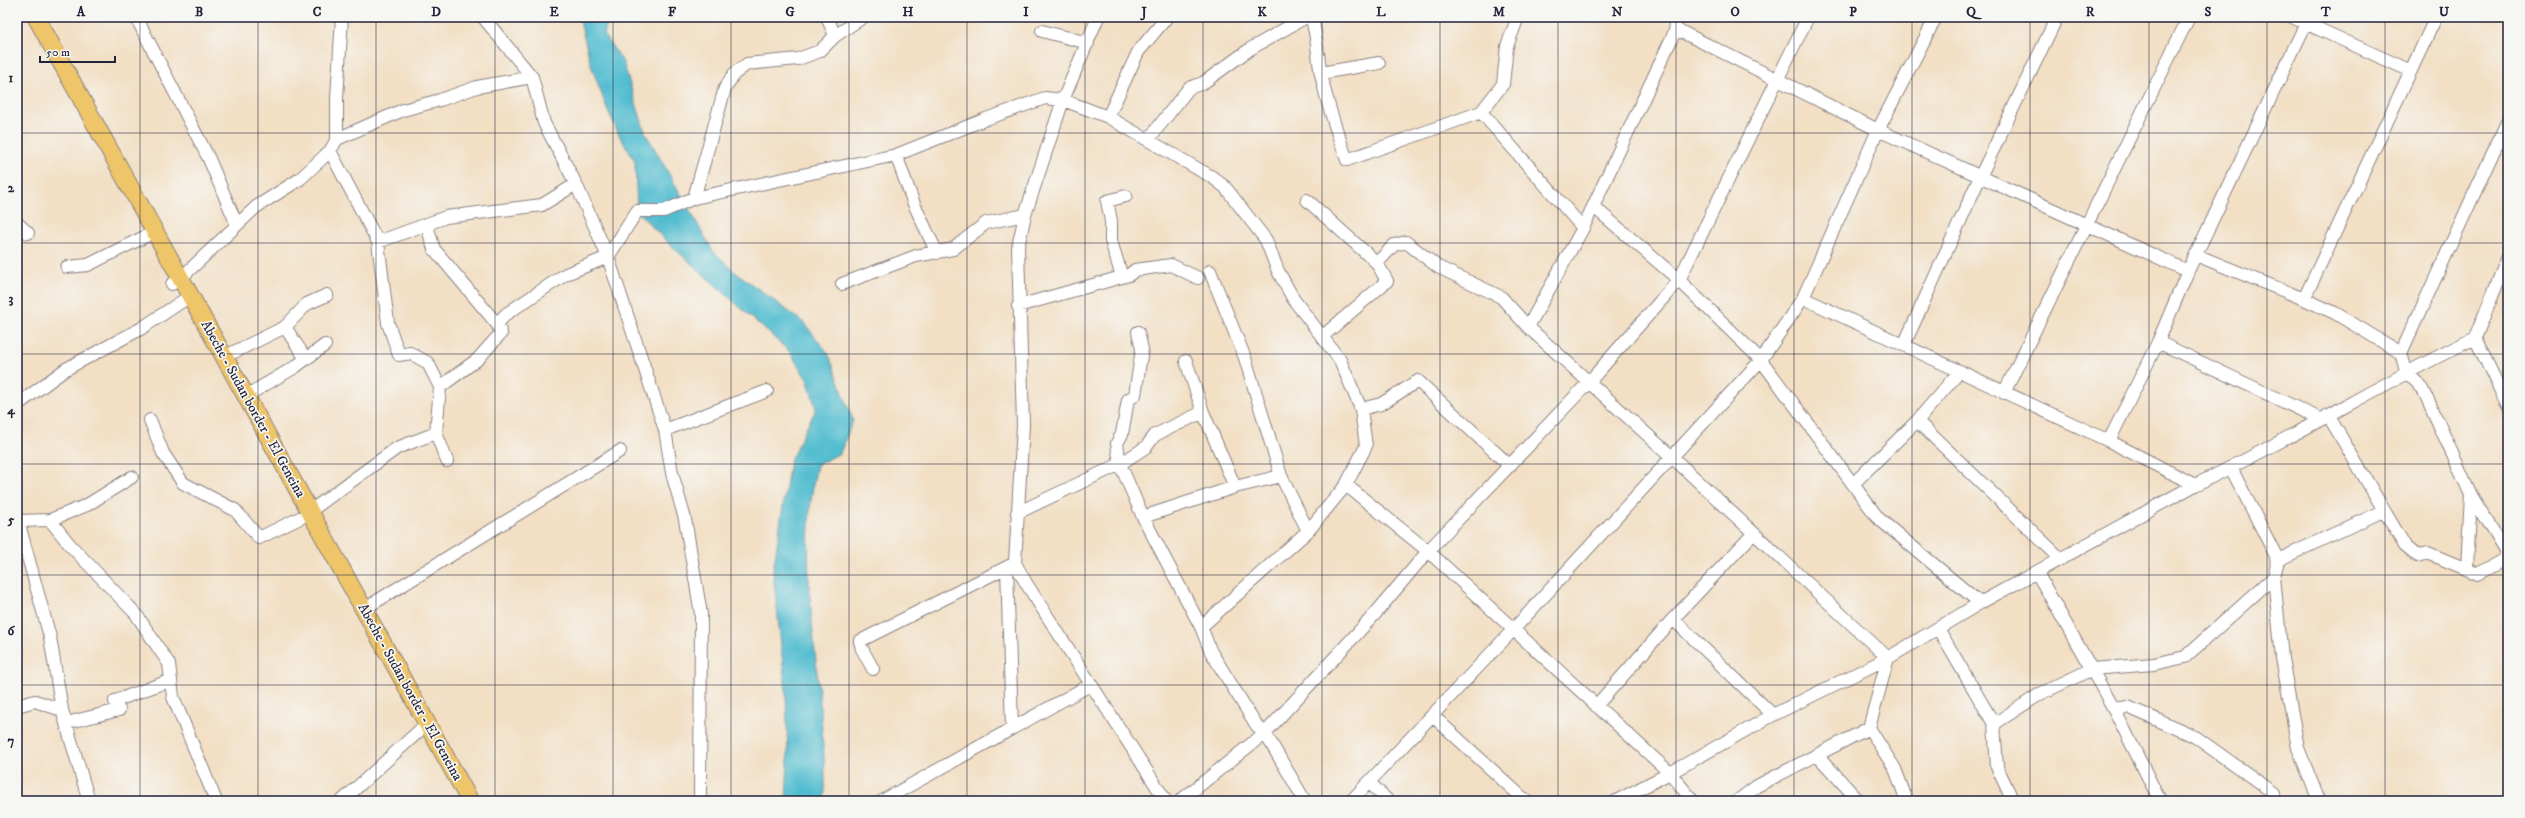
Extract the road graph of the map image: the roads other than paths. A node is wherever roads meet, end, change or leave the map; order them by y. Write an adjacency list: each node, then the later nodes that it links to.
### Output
1 (25, 17): 52 (highway, Abeche - Sudan border - El Geneina)
2 (36, 17): 65 (highway, Abeche - Sudan border - El Geneina)
3 (136, 17): 47 (street)
4 (342, 17): 35 (street)
5 (483, 17): 28 (street)
6 (827, 17): 23 (street)
7 (863, 17): 23 (street)
8 (1098, 17): 24 (street)
9 (1167, 17): 32 (street)
10 (1306, 17): 36 (street)
11 (1311, 17): 27 (street)
12 (1518, 17): 31 (street)
13 (1673, 17): 21 (street)
14 (1808, 17): 29 (street)
15 (1936, 17): 34 (street)
16 (2057, 17): 39 (street)
17 (2188, 17): 48 (street)
18 (2292, 17): 20 (street)
19 (2436, 17): 26 (street)
20 (2308, 20): 26 (street); 55 (street)
21 (1676, 29): 29 (street); 44 (street)
22 (1042, 31): 24 (street)
23 (835, 36): 42 (street)
24 (1088, 42): 30 (street)
25 (1379, 63): 27 (street)
26 (2411, 71): 70 (street)
27 (1321, 73): 31 (street)
28 (532, 77): 35 (street); 40 (street)
29 (1778, 80): 34 (street); 64 (street)
30 (1063, 100): 32 (street); 38 (street); 45 (street)
31 (1481, 112): 50 (street)
32 (1108, 117): 36 (street)
33 (2508, 120): 81 (street)
34 (1878, 130): 39 (street); 68 (street)
35 (337, 139): 37 (street)
36 (1148, 140): 76 (street)
37 (330, 151): 47 (street); 53 (street)
38 (896, 155): 42 (street); 54 (street)
39 (1980, 177): 48 (street); 80 (street)
40 (576, 184): 49 (street); 56 (street)
41 (1126, 196): 62 (street)
42 (694, 198): 56 (street)
43 (1307, 200): 58 (street)
44 (1594, 207): 50 (street); 64 (street)
45 (1025, 215): 54 (street); 71 (street)
46 (17, 223): 51 (street)
47 (237, 225): 65 (street)
48 (2088, 225): 61 (street); 91 (street)
49 (427, 226): 53 (street); 72 (street)
50 (1583, 228): 74 (street)
51 (28, 233)
52 (146, 236): 59 (street); 65 (highway, Abeche - Sudan border - El Geneina)
53 (378, 242): 89 (street)
54 (937, 253): 66 (street)
55 (2196, 255): 61 (street); 70 (street)
56 (608, 257): 72 (street); 100 (street)
57 (2508, 257): 77 (street)
58 (1377, 263): 74 (street); 76 (street)
59 (67, 267)
60 (1210, 271): 109 (street)
61 (2188, 271): 78 (street)
62 (1122, 277): 63 (street); 71 (street)
63 (1198, 278)
64 (1679, 280): 84 (street); 88 (street)
65 (176, 281): 69 (highway, Abeche - Sudan border - El Geneina)
66 (842, 284)
67 (327, 295): 73 (street)
68 (1802, 298): 80 (street); 84 (street)
69 (186, 299): 82 (highway, Abeche - Sudan border - El Geneina); 93 (street); 118 (highway, Abeche - Sudan border - El Geneina)
70 (2304, 299): 81 (street)
71 (1018, 306): 117 (street)
72 (497, 324): 89 (street)
73 (285, 327): 82 (street); 83 (street)
74 (1528, 327): 88 (street)
75 (1138, 332): 106 (street)
76 (1323, 336): 95 (street)
77 (2474, 338): 87 (street); 94 (street)
78 (2158, 342): 97 (street); 102 (street)
79 (325, 345): 83 (street)
80 (1904, 345): 86 (street)
81 (2401, 353): 87 (street)
82 (224, 358): 92 (highway, Abeche - Sudan border - El Geneina)
83 (306, 359): 92 (street)
84 (1761, 360): 104 (street); 111 (street)
85 (1186, 361): 96 (street)
86 (1960, 371): 91 (street); 99 (street)
87 (2406, 372): 97 (street); 115 (street)
88 (1589, 382): 104 (street); 107 (street)
89 (440, 387): 101 (street)
90 (767, 391): 100 (street)
91 (2004, 393): 102 (street)
92 (246, 396): 118 (highway, Abeche - Sudan border - El Geneina)
93 (17, 405)
94 (2508, 406)
95 (1361, 410): 107 (street); 112 (street)
96 (1203, 412): 106 (street); 114 (street)
97 (2324, 417): 108 (street); 116 (street)
98 (150, 420): 118 (street)
99 (1917, 421): 111 (street); 126 (street)
100 (665, 430): 164 (street)
101 (436, 433): 105 (street); 118 (street)
102 (2109, 441): 113 (street)
103 (620, 450): 133 (street)
104 (1672, 457): 123 (street); 136 (street)
105 (447, 461)
106 (1120, 464): 117 (street); 119 (street)
107 (1510, 466): 124 (street)
108 (2231, 468): 113 (street); 127 (street)
109 (1281, 476): 114 (street); 122 (street)
110 (132, 477): 121 (street)
111 (1853, 484): 132 (street)
112 (1346, 485): 122 (street); 124 (street)
113 (2195, 485): 126 (street)
114 (1235, 487): 119 (street)
115 (2471, 495): 125 (street); 129 (street)
116 (2383, 511): 127 (street); 129 (street)
117 (1017, 513): 128 (street)
118 (306, 514): 133 (highway, Abeche - Sudan border - El Geneina); 153 (highway, Abeche - Sudan border - El Geneina)
119 (1143, 517): 135 (street)
120 (18, 519): 121 (street); 146 (street)
121 (50, 520): 141 (street)
122 (1308, 531): 135 (street)
123 (1753, 534): 134 (street); 138 (street)
124 (1428, 551): 136 (street); 154 (street)
125 (2508, 556): 129 (street)
126 (2061, 559): 130 (street)
127 (2278, 560): 131 (street)
128 (1011, 565): 139 (street); 142 (street); 151 (street)
129 (2467, 568)
130 (2037, 573): 132 (street); 140 (street)
131 (2274, 577): 140 (street); 179 (street)
132 (1980, 603): 137 (street)
133 (364, 609): 163 (highway, Abeche - Sudan border - El Geneina)
134 (1672, 619): 143 (street); 147 (street)
135 (1201, 626): 154 (street)
136 (1512, 630): 143 (street); 148 (street)
137 (1939, 630): 138 (street); 150 (street)
138 (1888, 658): 147 (street); 152 (street)
139 (873, 669)
140 (2092, 669): 145 (street); 150 (street)
141 (171, 680): 149 (street); 160 (street)
142 (1090, 685): 151 (street); 166 (street)
143 (1596, 706): 156 (street)
144 (17, 708): 146 (street)
145 (2114, 709): 158 (street); 178 (street)
146 (62, 710): 149 (street)
147 (1773, 715): 156 (street)
148 (1433, 716): 157 (street); 171 (street)
149 (66, 723): 159 (street)
150 (1994, 724): 177 (street)
151 (1012, 728): 165 (street)
152 (1869, 728): 155 (street); 176 (street)
153 (419, 731): 161 (street); 162 (highway, Abeche - Sudan border - El Geneina)
154 (1264, 733): 167 (street); 168 (street)
155 (1818, 756): 174 (street); 175 (street)
156 (1670, 773): 172 (street); 173 (street)
157 (1369, 782): 169 (street); 170 (street)
158 (2274, 793)
159 (89, 801)
160 (216, 801)
161 (342, 801)
162 (458, 801)
163 (470, 801)
164 (700, 801)
165 (882, 801)
166 (1166, 801)
167 (1180, 801)
168 (1305, 801)
169 (1351, 801)
170 (1388, 801)
171 (1526, 801)
172 (1616, 801)
173 (1693, 801)
174 (1738, 801)
175 (1859, 801)
176 (1907, 801)
177 (2013, 801)
178 (2160, 801)
179 (2319, 801)

